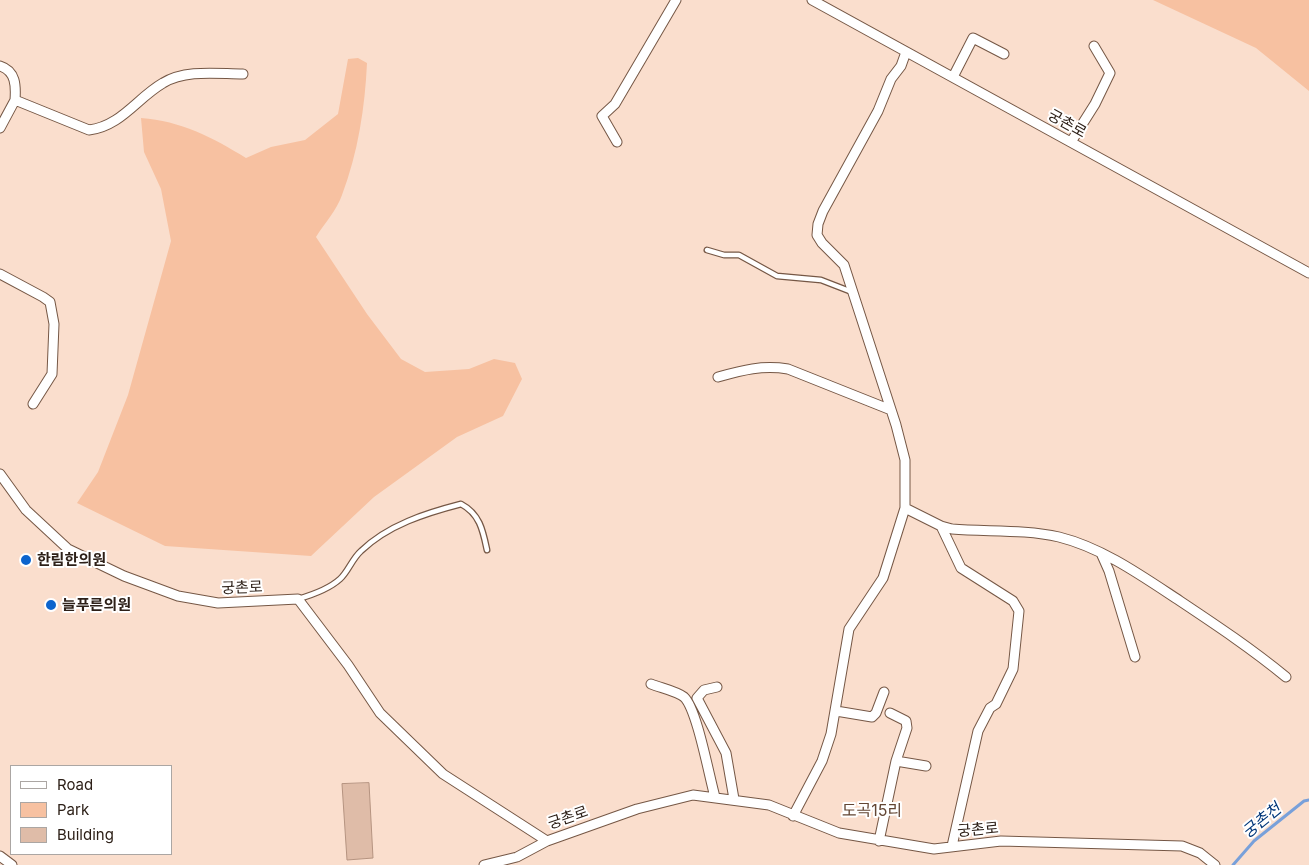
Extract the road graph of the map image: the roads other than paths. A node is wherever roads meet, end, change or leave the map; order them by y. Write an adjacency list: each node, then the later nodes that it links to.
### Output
1 (676, 0): 11 (street)
2 (812, 0): 4 (street, 궁촌로)
3 (1094, 46): 12 (street)
4 (906, 52): 8 (street, 궁촌로); 16 (street)
5 (1004, 54): 8 (street)
6 (0, 66): 9 (street)
7 (243, 74): 9 (street)
8 (954, 77): 12 (street, 궁촌로)
9 (15, 100): 10 (street)
10 (0, 128)
11 (617, 142)
12 (1071, 142): 14 (street, 궁촌로)
13 (707, 250): 16 (lane)
14 (1309, 273)
15 (0, 274): 18 (street)
16 (853, 292): 19 (street)
17 (718, 377): 19 (street)
18 (33, 404)
19 (891, 410): 21 (street)
20 (0, 474): 25 (street, 궁촌로)
21 (905, 508): 22 (street); 31 (street)
22 (941, 526): 24 (street); 40 (street)
23 (487, 550): 25 (lane)
24 (1101, 553): 26 (street); 27 (street)
25 (298, 599): 38 (street, 궁촌로)
26 (1135, 657)
27 (1286, 677)
28 (651, 684): 35 (street)
29 (717, 687): 36 (street)
30 (884, 692): 31 (street)
31 (836, 711): 37 (street)
32 (890, 713): 33 (street)
33 (896, 760): 34 (street); 39 (street)
34 (926, 766)
35 (715, 797): 36 (street, 궁촌로); 38 (street, 궁촌로)
36 (734, 799): 37 (street, 궁촌로)
37 (793, 816): 39 (street, 궁촌로)
38 (547, 841): 43 (street)
39 (879, 841): 40 (street, 궁촌로)
40 (952, 846): 44 (street, 궁촌로)
41 (0, 856): 42 (street)
42 (12, 865)
43 (484, 865)
44 (1215, 865)

